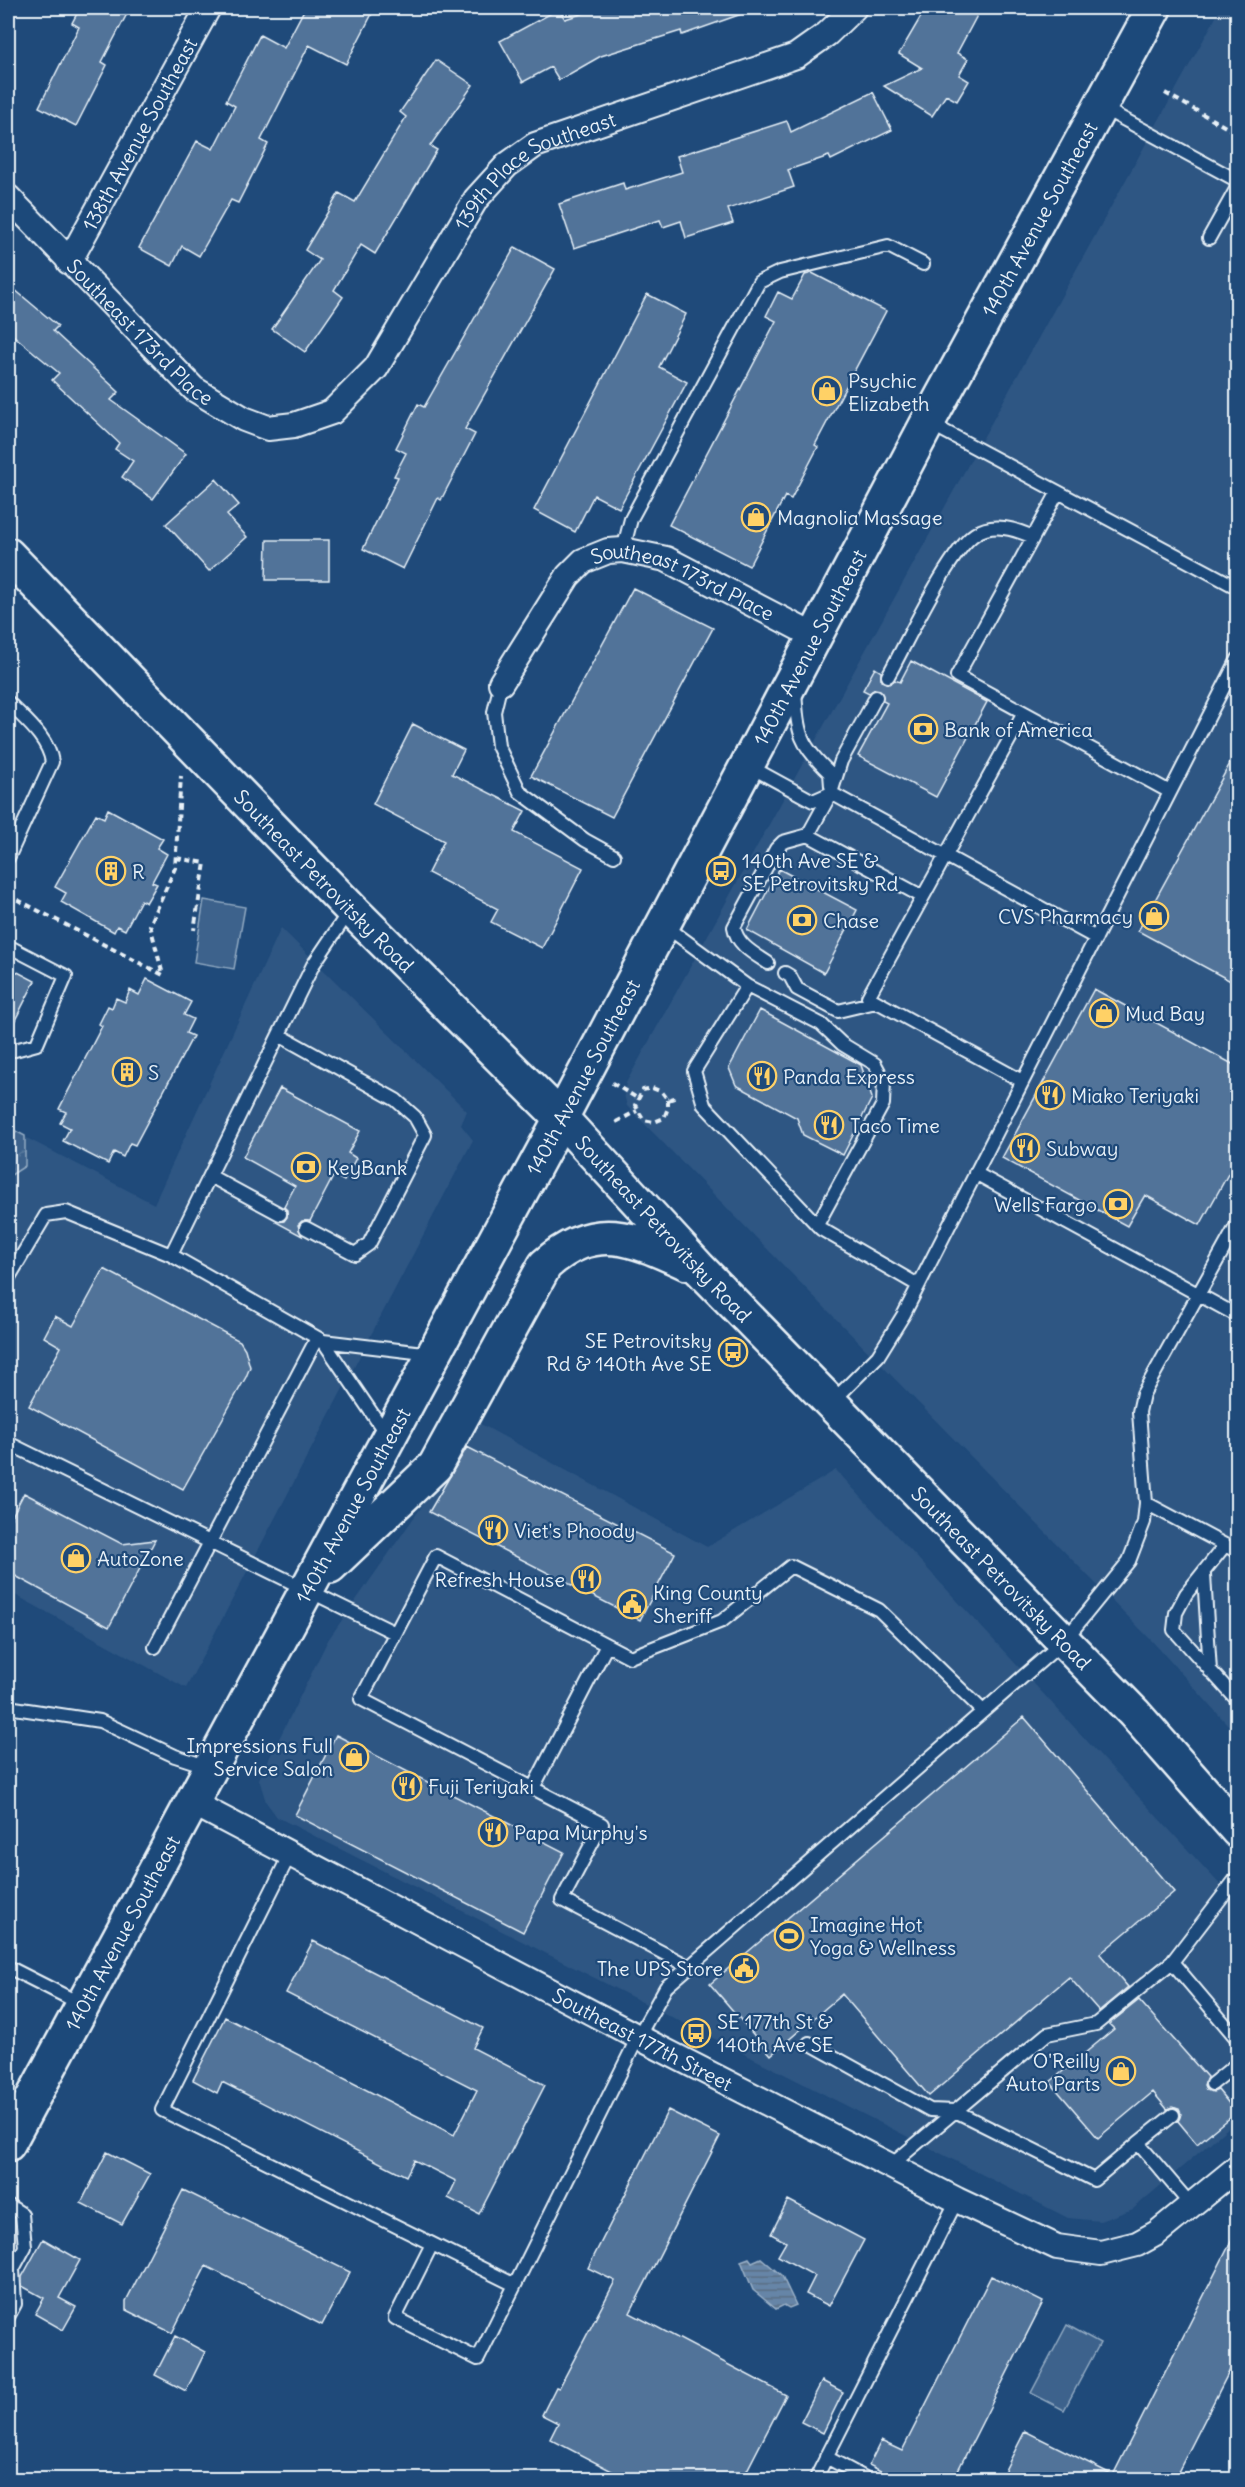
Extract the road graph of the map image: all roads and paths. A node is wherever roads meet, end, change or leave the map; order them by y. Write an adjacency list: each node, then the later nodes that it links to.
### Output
1 (208, 8): 14 (street, 138th Avenue Southeast)
2 (854, 8): 17 (street, 139th Place Southeast)
3 (1154, 8): 5 (main road, 140th Avenue Southeast)
4 (1165, 93): 7 (path)
5 (1100, 106): 10 (lane); 16 (main road, 140th Avenue Southeast)
6 (1237, 120): 7 (path)
7 (1237, 134)
8 (1238, 144): 9 (path)
9 (1238, 162)
10 (1238, 181)
11 (1238, 186): 13 (lane)
12 (8, 197): 14 (street, Southeast 173rd Place)
13 (1209, 238)
14 (69, 262): 17 (street, Southeast 173rd Place)
15 (922, 264): 20 (lane)
16 (928, 422): 18 (lane); 23 (main road, 140th Avenue Southeast)
17 (294, 425)
18 (1058, 492): 19 (lane); 22 (lane)
19 (1033, 537): 25 (lane); 30 (lane)
20 (623, 550): 23 (street, Southeast 173rd Place); 27 (street, Southeast 173rd Place)
21 (8, 555): 31 (main road, Southeast Petrovitsky Road)
22 (1238, 588)
23 (816, 637): 26 (main road, 140th Avenue Southeast)
24 (1238, 659): 33 (lane)
25 (888, 676)
26 (793, 678): 32 (main road, 140th Avenue Southeast); 34 (lane)
27 (501, 683): 36 (lane)
28 (876, 697): 34 (lane)
29 (8, 702): 38 (lane)
30 (1024, 712): 33 (lane); 37 (lane)
31 (183, 736): 39 (path); 42 (main road, Southeast Petrovitsky Road)
32 (747, 765): 34 (lane); 43 (main road, 140th Avenue Southeast)
33 (1170, 792): 45 (lane)
34 (831, 793): 35 (lane); 37 (lane)
35 (808, 835): 41 (lane); 47 (lane)
36 (614, 856)
37 (946, 856): 41 (lane); 45 (lane)
38 (8, 858)
39 (176, 858): 40 (path); 44 (path)
40 (8, 896)
41 (923, 897): 50 (lane)
42 (351, 909): 51 (lane); 59 (main road, Southeast Petrovitsky Road)
43 (663, 925): 49 (lane); 59 (main road, 140th Avenue Southeast)
44 (194, 930)
45 (1096, 938): 53 (lane)
46 (8, 946): 52 (lane)
47 (768, 963)
48 (785, 973): 50 (lane)
49 (747, 986): 65 (lane); 65 (lane)
50 (876, 1002): 53 (lane)
51 (279, 1035): 62 (lane); 66 (lane)
52 (8, 1048)
53 (1022, 1081): 61 (lane)
54 (611, 1083): 56 (path)
55 (677, 1097): 57 (path)
56 (637, 1098): 57 (path); 58 (path)
57 (668, 1100): 58 (path)
58 (637, 1111): 60 (path)
59 (561, 1118): 68 (main road, Southeast Petrovitsky Road); 74 (main road, 140th Avenue Southeast)
60 (616, 1122)
61 (975, 1173): 70 (lane); 71 (lane)
62 (210, 1176): 63 (lane); 67 (lane)
63 (280, 1214)
64 (1238, 1223): 71 (lane)
65 (817, 1225): 70 (lane)
66 (306, 1228)
67 (171, 1255): 69 (lane); 73 (lane)
68 (699, 1268): 75 (main road, Southeast Petrovitsky Road); 83 (main road)
69 (8, 1279)
70 (918, 1285): 75 (lane)
71 (1198, 1295): 72 (lane); 78 (lane)
72 (1238, 1316)
73 (320, 1339): 74 (lane); 76 (lane); 79 (lane)
74 (433, 1355): 76 (main road, 140th Avenue Southeast)
75 (832, 1402): 85 (main road, Southeast Petrovitsky Road)
76 (389, 1437): 83 (main road, 140th Avenue Southeast)
77 (8, 1443): 79 (lane)
78 (1146, 1503): 80 (lane); 85 (lane)
79 (212, 1542): 83 (lane); 87 (lane)
80 (1225, 1545): 81 (lane); 82 (lane)
81 (1238, 1552)
82 (1204, 1575): 88 (lane); 88 (lane)
83 (307, 1588): 84 (lane); 92 (main road, 140th Avenue Southeast)
84 (395, 1633): 86 (lane); 93 (lane)
85 (1064, 1641): 91 (lane); 95 (main road, Southeast Petrovitsky Road)
86 (607, 1645): 91 (lane); 93 (lane)
87 (155, 1647)
88 (1210, 1671): 89 (lane)
89 (1238, 1701)
90 (8, 1707): 92 (lane)
91 (984, 1711): 100 (lane)
92 (210, 1768): 94 (main road, 140th Avenue Southeast)
93 (533, 1788): 100 (lane)
94 (191, 1802): 96 (street, Southeast 177th Street); 101 (main road, 140th Avenue Southeast)
95 (1234, 1820)
96 (290, 1854): 102 (street, Southeast 177th Street); 116 (lane)
97 (1238, 1876): 98 (lane)
98 (1172, 1962): 103 (lane); 107 (lane)
99 (8, 1967): 101 (lane)
100 (690, 1967): 102 (lane)
101 (82, 2005): 110 (main road, 140th Avenue Southeast)
102 (638, 2037): 111 (street, Southeast 177th Street); 118 (lane)
103 (1238, 2040)
104 (809, 2043): 107 (lane)
105 (1238, 2063): 106 (lane)
106 (1212, 2084)
107 (955, 2111): 109 (lane); 111 (lane)
108 (1173, 2115): 109 (lane)
109 (1138, 2143): 115 (lane)
110 (8, 2144)
111 (890, 2166): 113 (street, Southeast 177th Street)
112 (1238, 2167): 115 (street)
113 (957, 2200): 115 (street, Southeast 177th Street); 120 (lane)
114 (8, 2205): 117 (lane)
115 (1191, 2205)
116 (432, 2244): 118 (lane); 118 (lane)
117 (10, 2270): 119 (lane)
118 (515, 2285)
119 (8, 2317)
120 (826, 2457): 121 (lane); 122 (lane)
121 (815, 2480)
122 (869, 2480)

